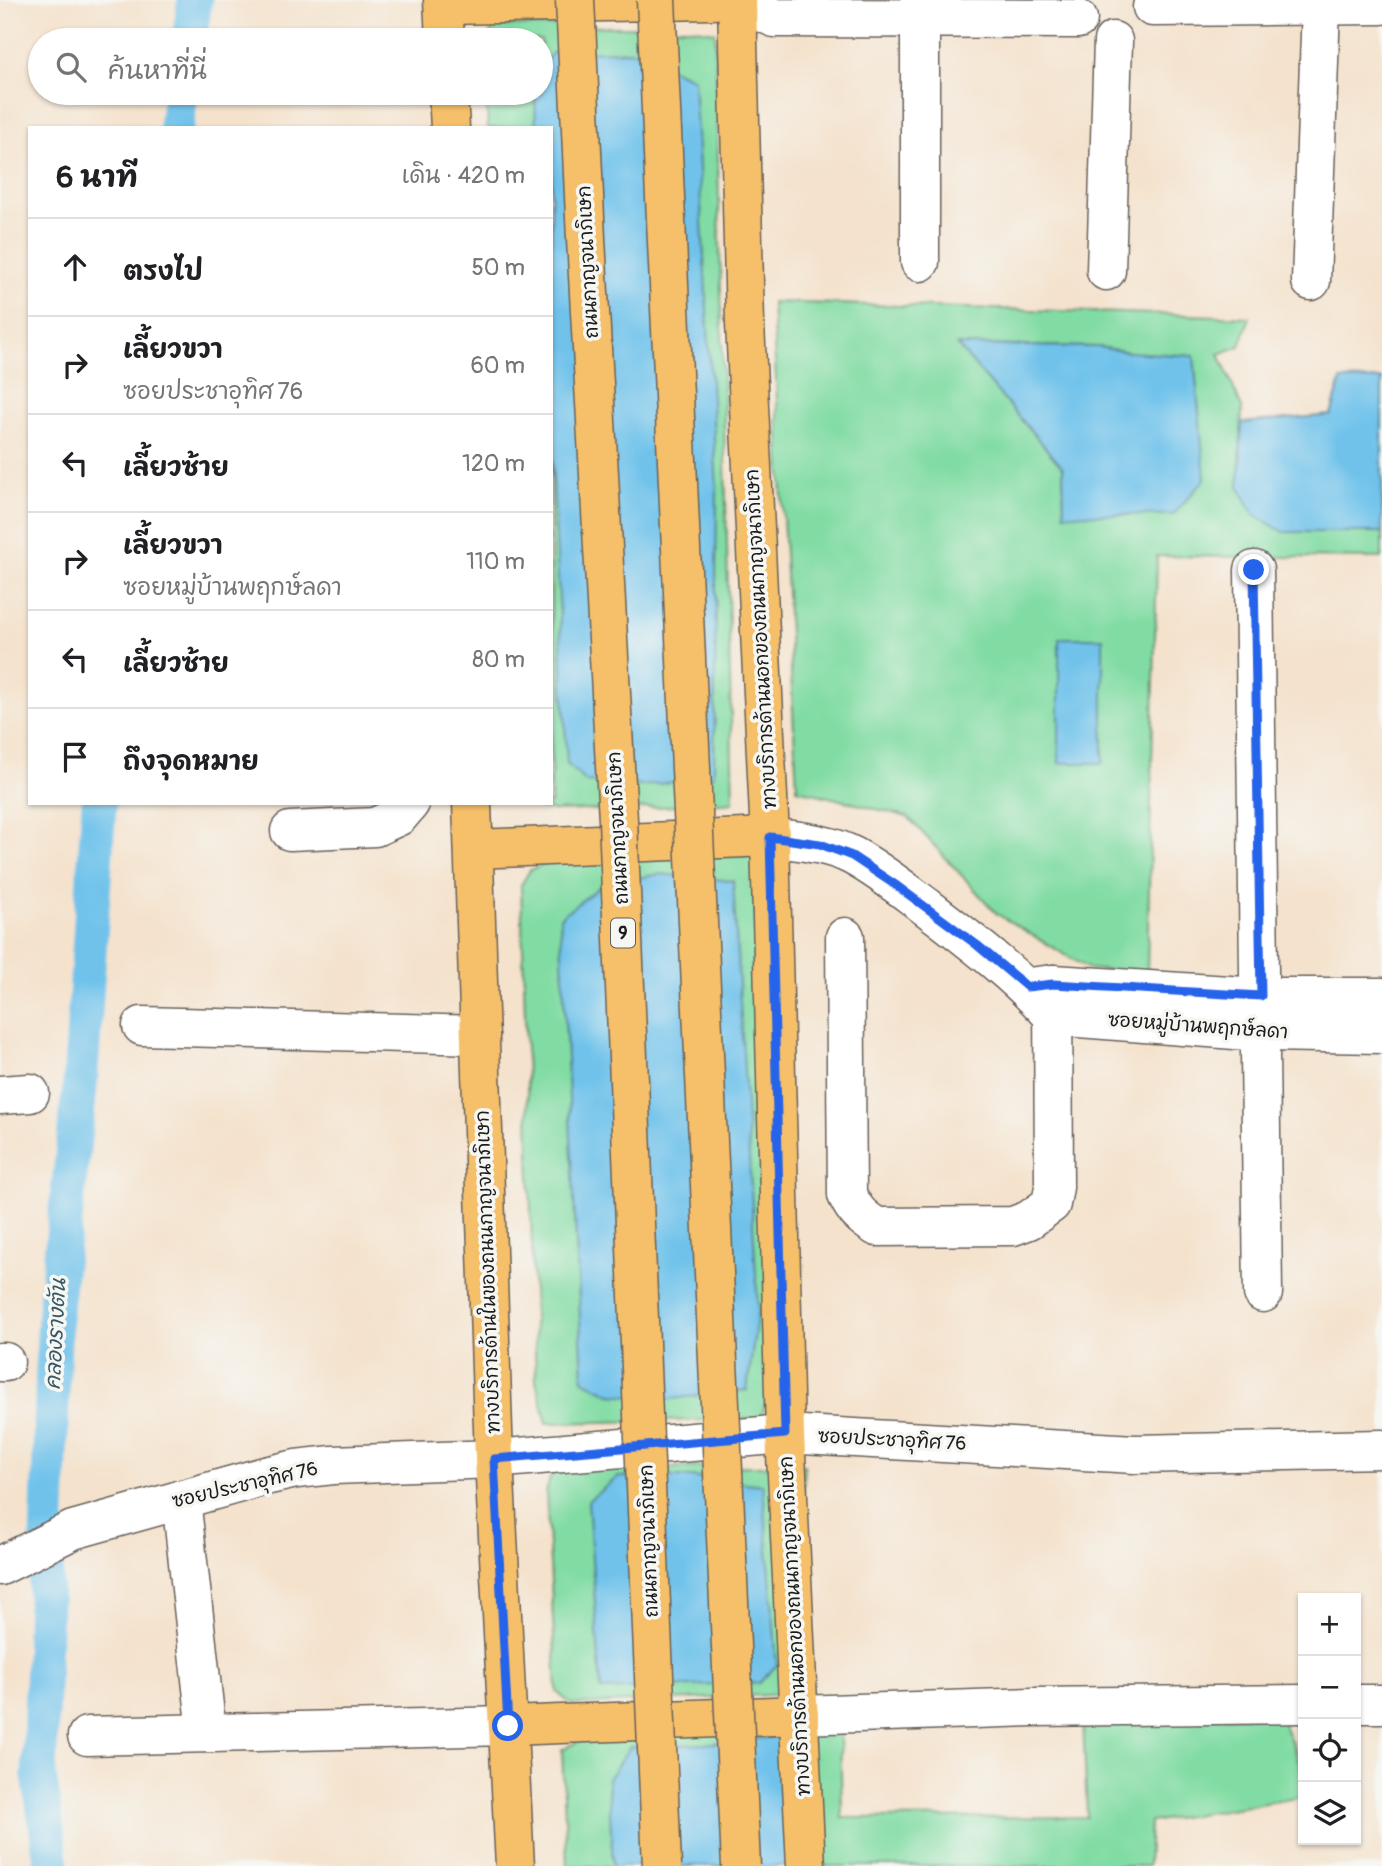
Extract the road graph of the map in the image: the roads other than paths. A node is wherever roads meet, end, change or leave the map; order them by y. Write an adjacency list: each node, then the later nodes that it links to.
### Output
1 (575, 0): 44 (main road, ถนนกาญจนาภิเษก / 9, bridge)
2 (656, 0): 45 (main road, bridge)
3 (713, 0): 10 (main road)
4 (737, 0): 8 (street); 21 (main road, ทางบริการด้านนอกของถนนกาญจนาภิเษก)
5 (1152, 4): 7 (street); 11 (street)
6 (1382, 5): 7 (street)
7 (1321, 7): 16 (street)
8 (920, 9): 9 (street); 14 (street)
9 (1076, 10): 11 (street)
10 (444, 15)
11 (1113, 41): 15 (street)
12 (449, 105): 13 (main road)
13 (450, 126)
14 (920, 262)
15 (1106, 271)
16 (1311, 281)
17 (1254, 570): 26 (street)
18 (408, 805): 20 (street)
19 (472, 805): 22 (main road, ทางบริการด้านในของถนนกาญจนาภิเษก)
20 (290, 831)
21 (770, 837): 22 (main road); 24 (street); 31 (main road, ทางบริการด้านนอกของถนนกาญจนาภิเษก)
22 (474, 849): 29 (main road, ทางบริการด้านในของถนนกาญจนาภิเษก)
23 (845, 937): 24 (street)
24 (1045, 996): 26 (street, ซอยหมู่บ้านพฤกษ์ลดา)
25 (1382, 997): 26 (street, ซอยหมู่บ้านพฤกษ์ลดา)
26 (1261, 1014): 28 (street, ซอยหมู่บ้านพฤกษ์ลดา); 30 (street)
27 (142, 1026): 29 (street)
28 (1382, 1034)
29 (480, 1035): 33 (main road, ทางบริการด้านในของถนนกาญจนาภิเษก)
30 (1263, 1293)
31 (785, 1434): 32 (street, ซอยประชาอุทิศ 76); 33 (street, ซอยประชาอุทิศ 76); 39 (main road, ทางบริการด้านนอกของถนนกาญจนาภิเษก)
32 (1382, 1450)
33 (494, 1459): 34 (street, ซอยประชาอุทิศ 76); 40 (main road, ทางบริการด้านในของถนนกาญจนาภิเษก)
34 (181, 1499): 35 (street, ซอยประชาอุทิศ 76); 41 (street)
35 (3, 1564)
36 (1298, 1704): 39 (street)
37 (1361, 1704): 38 (street)
38 (1382, 1704)
39 (799, 1715): 40 (main road); 46 (main road, ทางบริการด้านนอกของถนนกาญจนาภิเษก)
40 (508, 1726): 41 (street); 43 (main road, ทางบริการด้านในของถนนกาญจนาภิเษก)
41 (208, 1733): 42 (street)
42 (87, 1736)
43 (515, 1866)
44 (662, 1866)
45 (741, 1866)
46 (806, 1866)

